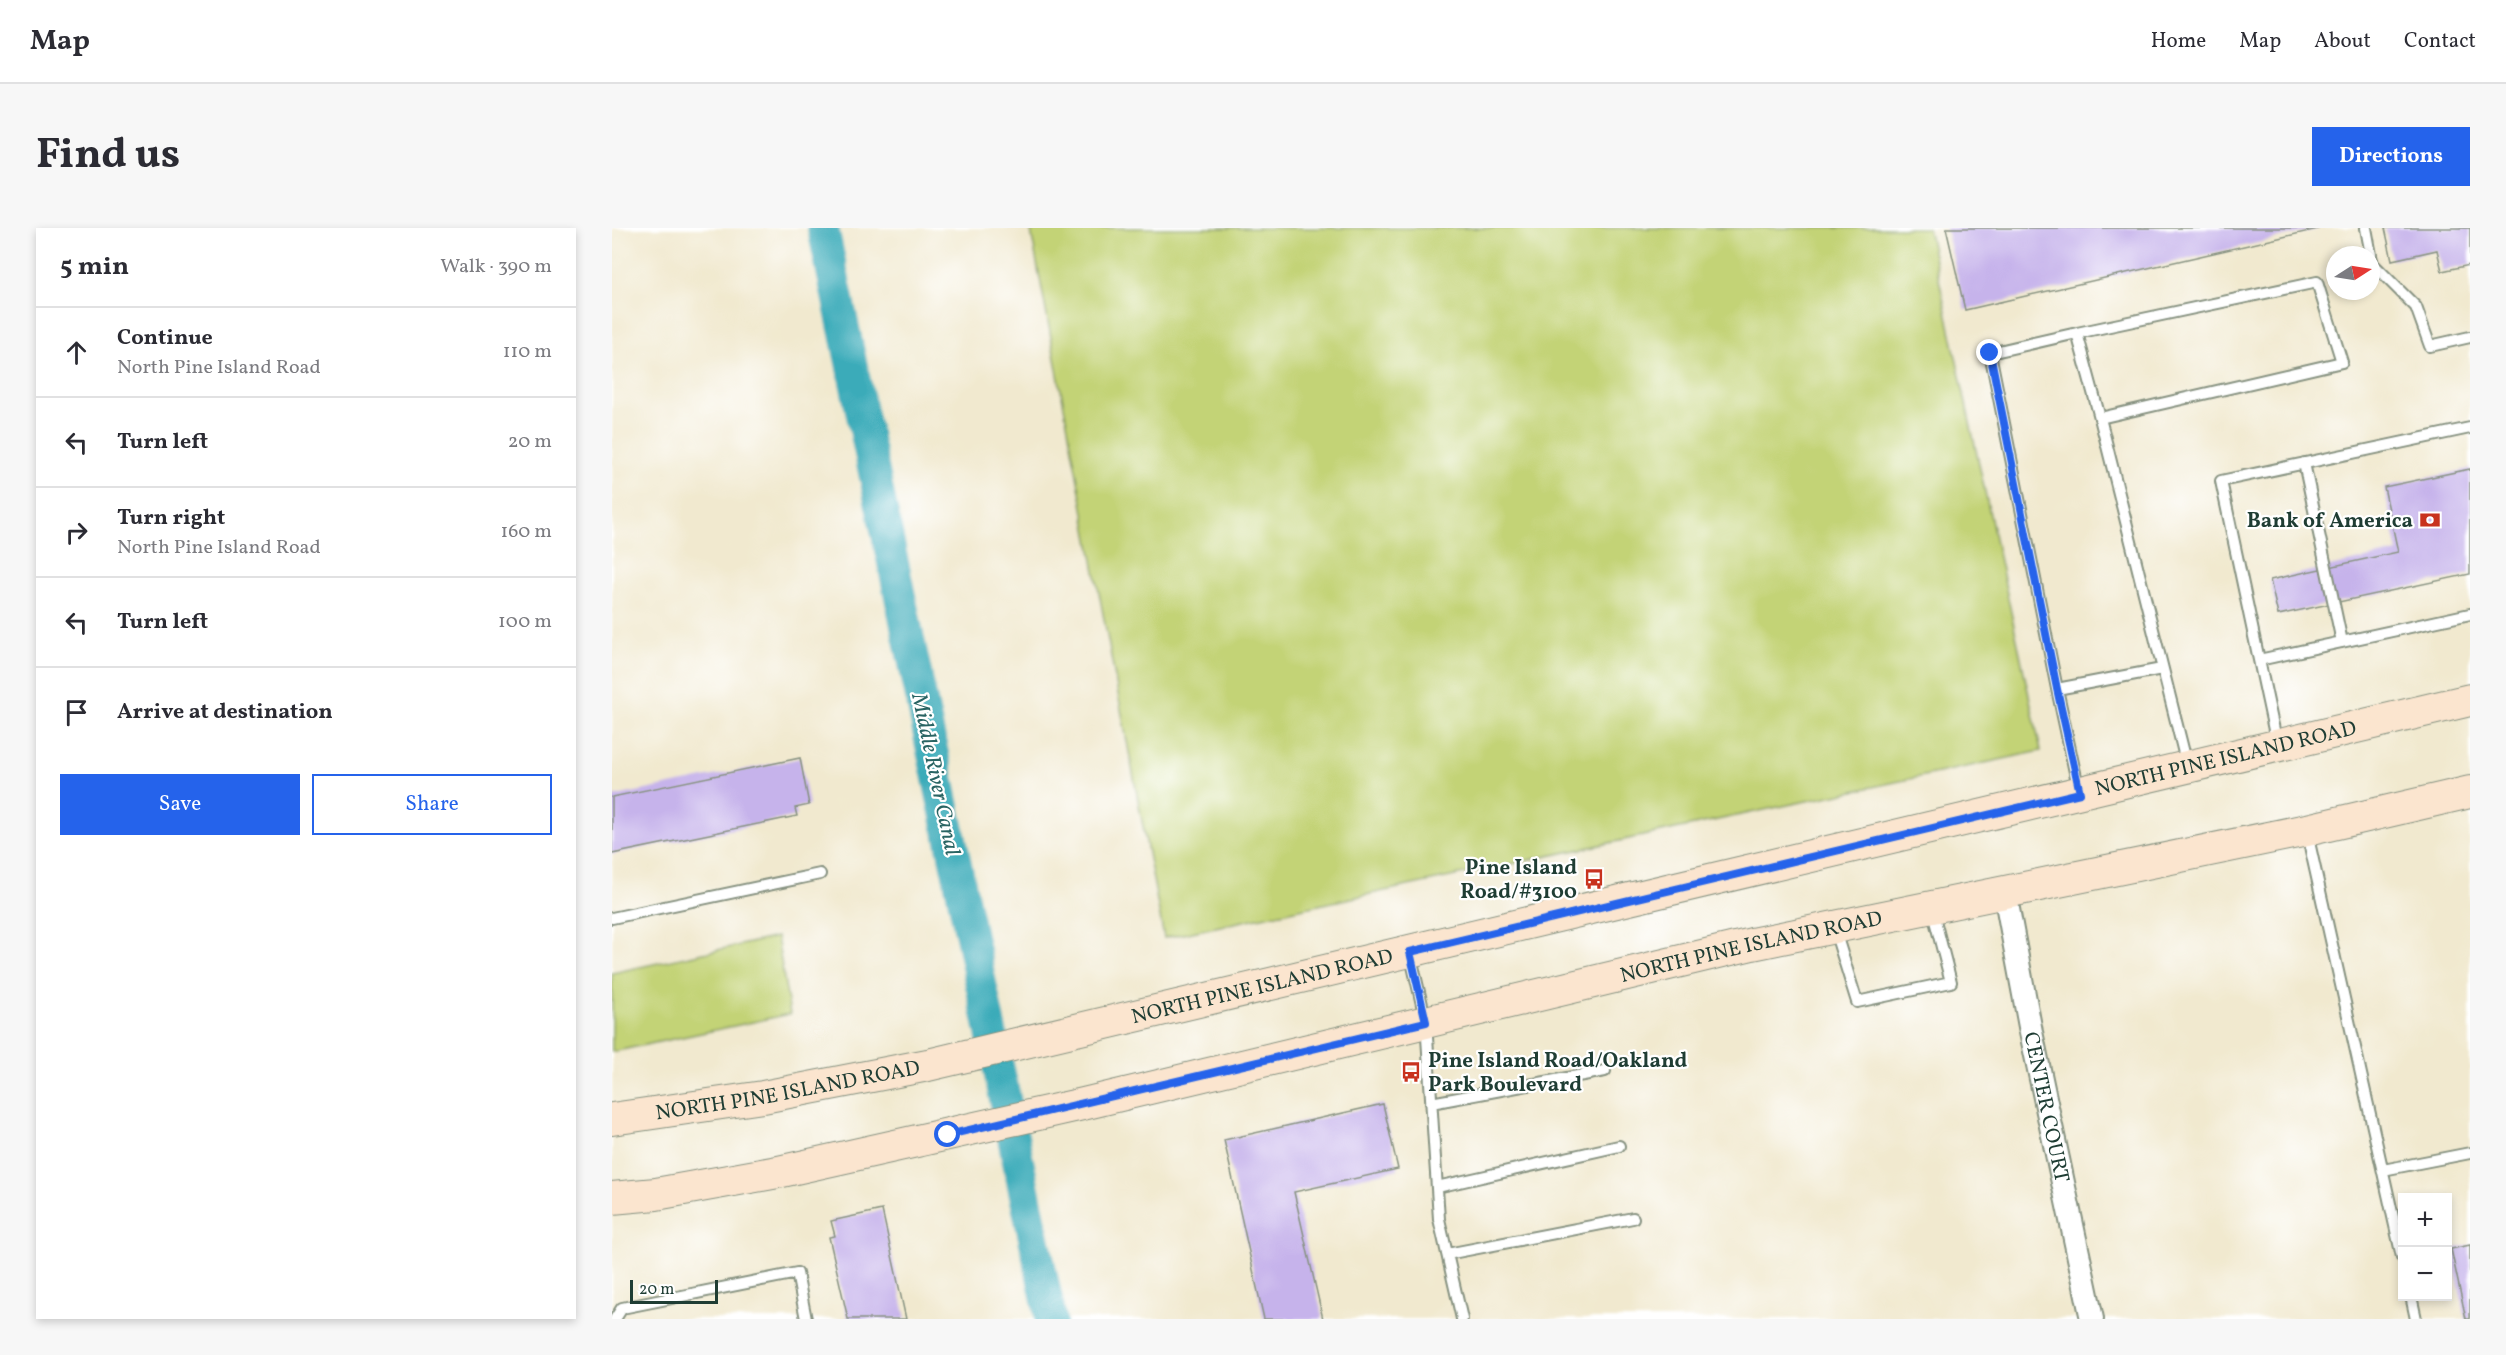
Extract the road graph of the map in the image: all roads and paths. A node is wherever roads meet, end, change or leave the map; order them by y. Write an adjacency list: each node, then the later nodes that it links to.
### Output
1 (2366, 228): 2 (lane)
2 (2369, 246)
3 (2380, 271): 5 (lane)
4 (2077, 333): 6 (lane); 6 (lane); 13 (lane)
5 (2470, 337)
6 (2100, 418): 12 (lane)
7 (2470, 428): 8 (lane)
8 (2304, 463): 10 (lane); 11 (lane)
9 (2470, 614): 10 (lane)
10 (2342, 642): 11 (lane)
11 (2259, 660): 15 (lane)
12 (2162, 669): 13 (lane); 16 (lane)
13 (2057, 689): 18 (lane)
14 (2470, 700): 15 (main road, NORTH PINE ISLAND ROAD)
15 (2277, 746): 16 (main road, NORTH PINE ISLAND ROAD)
16 (2187, 768): 18 (main road, NORTH PINE ISLAND ROAD)
17 (2470, 792): 19 (main road, NORTH PINE ISLAND ROAD)
18 (2080, 793): 25 (main road, NORTH PINE ISLAND ROAD)
19 (2307, 830): 21 (main road, NORTH PINE ISLAND ROAD); 32 (lane)
20 (820, 874): 23 (lane)
21 (2005, 893): 22 (main road, NORTH PINE ISLAND ROAD); 42 (street, CENTER COURT)
22 (1932, 908): 24 (main road, NORTH PINE ISLAND ROAD); 24 (lane)
23 (612, 918)
24 (1834, 927): 26 (main road, NORTH PINE ISLAND ROAD)
25 (1410, 952): 26 (lane); 29 (main road, NORTH PINE ISLAND ROAD)
26 (1426, 1022): 28 (lane); 34 (main road, NORTH PINE ISLAND ROAD)
27 (1605, 1071): 28 (lane)
28 (1431, 1103): 33 (lane)
29 (612, 1119)
30 (1619, 1146): 33 (lane)
31 (2470, 1153): 32 (lane)
32 (2384, 1170): 36 (lane)
33 (1437, 1186): 37 (lane)
34 (612, 1198)
35 (1633, 1218): 37 (lane)
36 (2401, 1247)
37 (1447, 1254): 41 (lane)
38 (2412, 1301): 43 (lane)
39 (615, 1319): 40 (lane)
40 (806, 1319)
41 (1462, 1319)
42 (2092, 1319)
43 (2416, 1319)

